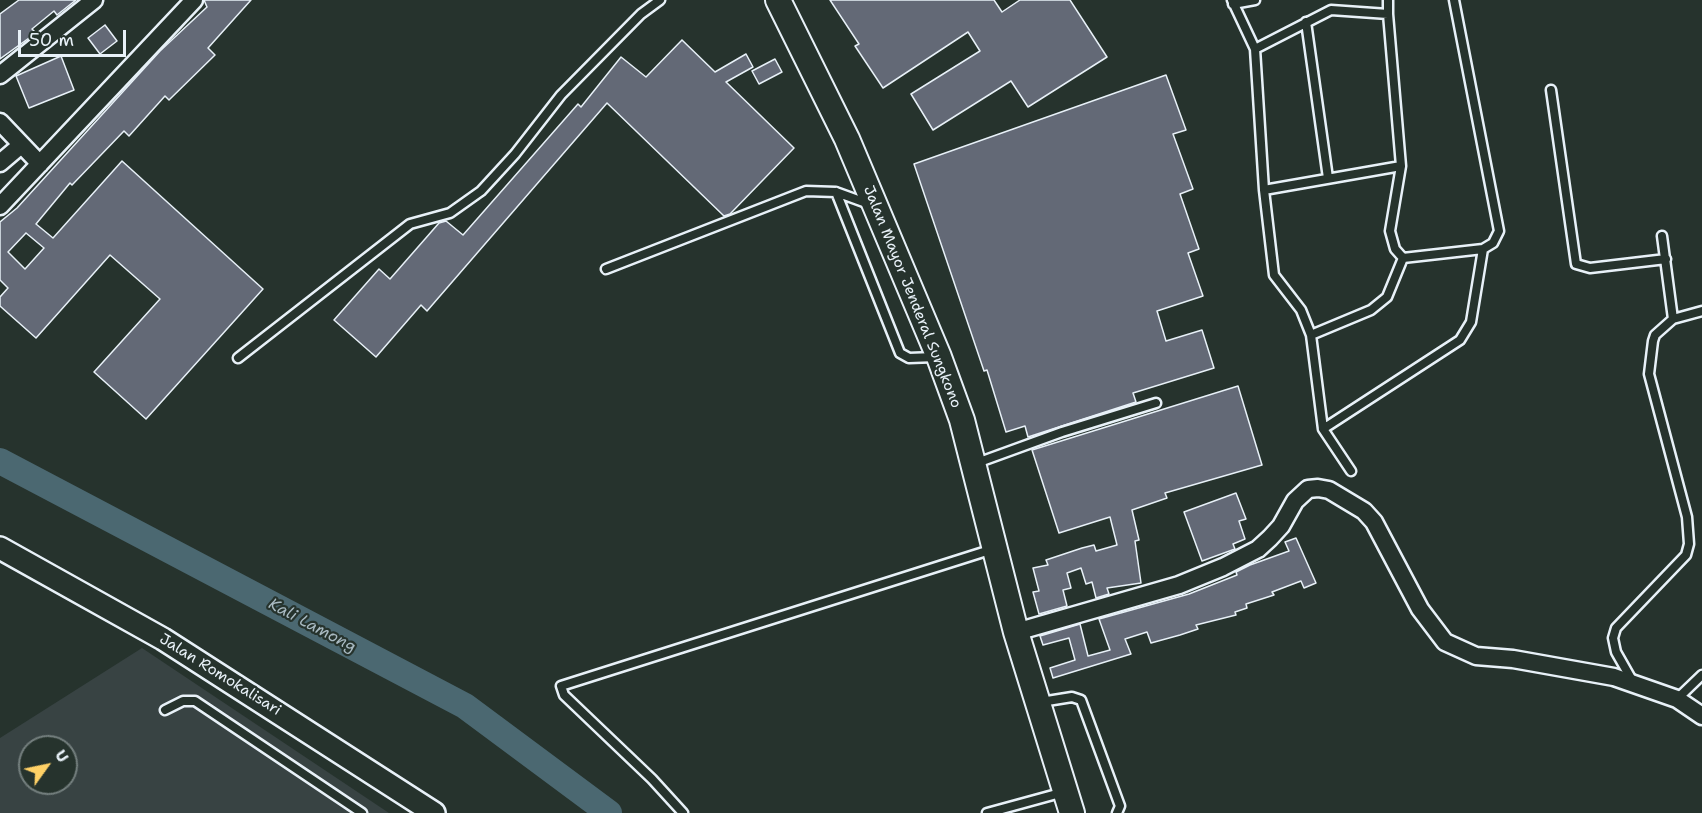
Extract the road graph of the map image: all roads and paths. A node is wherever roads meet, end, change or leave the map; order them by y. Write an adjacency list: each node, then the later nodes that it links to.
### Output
1 (94, 0): 12 (street)
2 (194, 0): 17 (street)
3 (660, 0): 33 (lane)
4 (778, 0): 23 (main road, Jalan Mayor Jenderal Sungkono)
5 (1255, 0): 8 (lane)
6 (1388, 0): 9 (lane)
7 (1454, 0): 25 (lane)
8 (1233, 2): 11 (lane)
9 (1388, 14): 10 (lane); 18 (lane)
10 (1306, 22): 11 (lane); 19 (lane)
11 (1255, 49): 20 (lane)
12 (0, 75)
13 (1551, 90): 27 (lane)
14 (0, 122): 15 (street)
15 (20, 146): 16 (street); 17 (street)
16 (0, 163)
17 (40, 164): 22 (street)
18 (1401, 166): 19 (lane); 26 (lane)
19 (1328, 178): 20 (lane)
20 (1264, 190): 31 (lane)
21 (836, 192): 23 (lane); 28 (lane); 32 (lane)
22 (0, 206)
23 (875, 206): 32 (main road, Jalan Mayor Jenderal Sungkono)
24 (1662, 236): 27 (lane)
25 (1483, 249): 26 (lane); 35 (lane)
26 (1403, 258): 31 (lane)
27 (1666, 259): 30 (lane)
28 (606, 269)
29 (1702, 311): 30 (lane)
30 (1673, 319): 42 (lane)
31 (1311, 335): 35 (lane)
32 (939, 357): 36 (main road, Jalan Mayor Jenderal Sungkono)
33 (238, 358)
34 (1156, 404): 36 (lane)
35 (1323, 429): 37 (lane)
36 (974, 464): 39 (main road, Jalan Mayor Jenderal Sungkono)
37 (1351, 471)
38 (0, 548): 49 (street, Jalan Romokalisari)
39 (997, 548): 40 (main road, Jalan Mayor Jenderal Sungkono); 50 (lane)
40 (1016, 632): 42 (street); 44 (main road, Jalan Mayor Jenderal Sungkono)
41 (1702, 675): 43 (lane)
42 (1634, 682): 43 (street)
43 (1677, 699): 46 (street)
44 (1038, 703): 47 (main road, Jalan Mayor Jenderal Sungkono); 52 (lane)
45 (165, 710): 48 (lane)
46 (1702, 716)
47 (1068, 803): 51 (lane)
48 (362, 813)
49 (434, 813)
50 (683, 813)
51 (987, 813)
52 (1117, 813)

